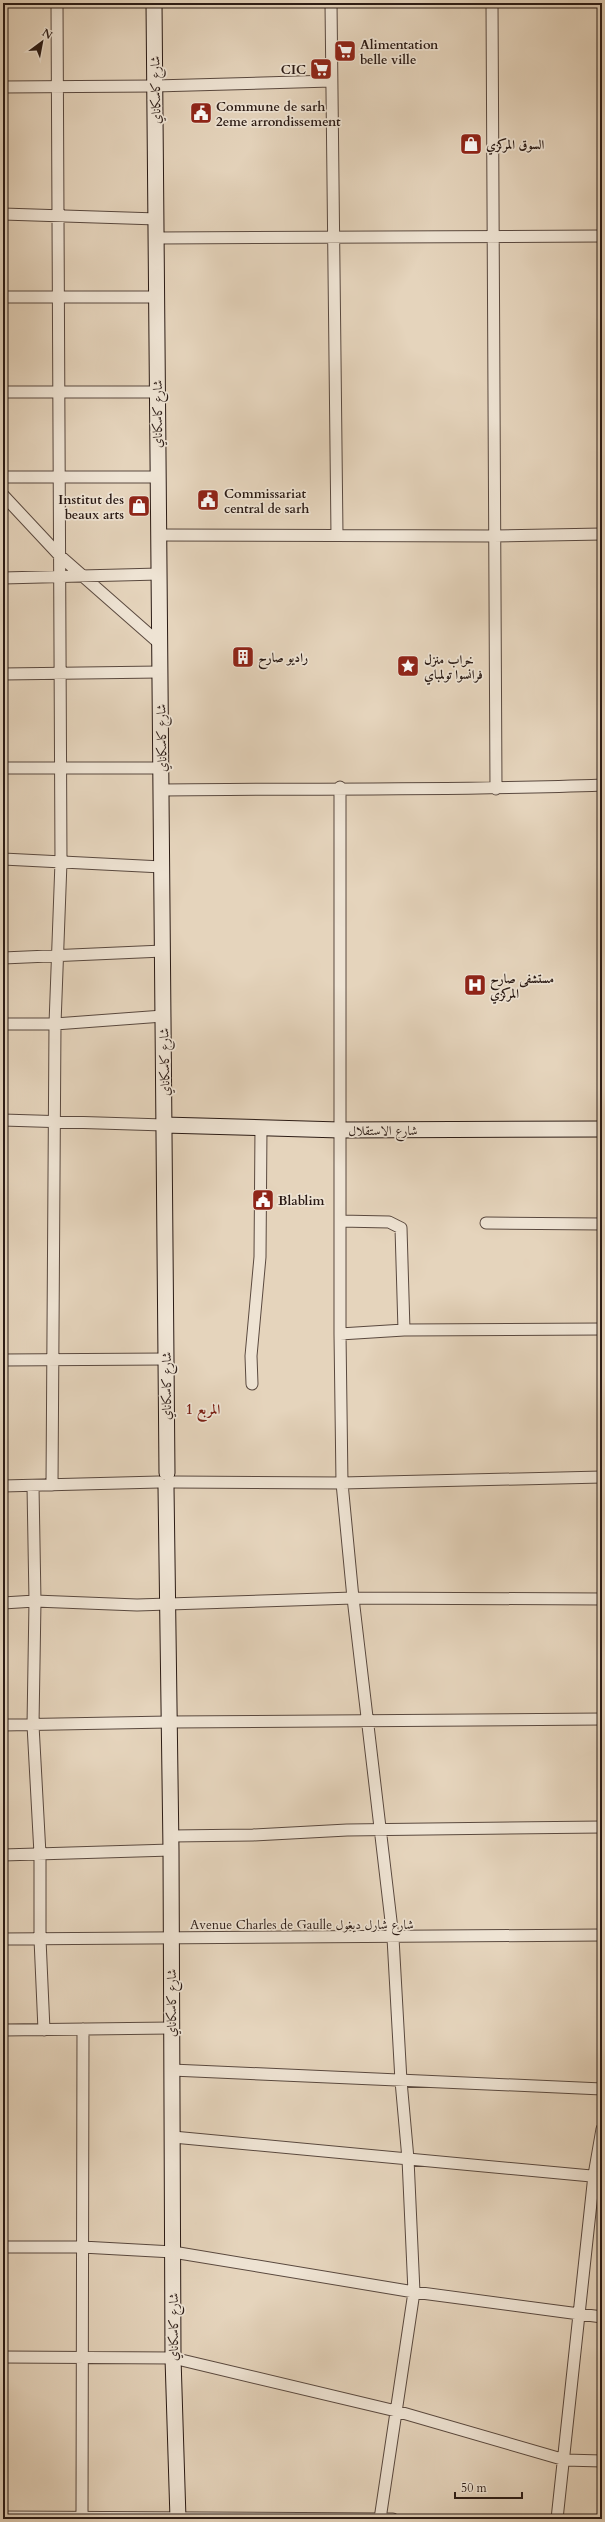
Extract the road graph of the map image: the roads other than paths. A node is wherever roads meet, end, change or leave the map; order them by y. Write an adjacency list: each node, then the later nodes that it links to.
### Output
1 (56, 3): 6 (street)
2 (154, 3): 7 (street, شارع كاسكاناي)
3 (331, 3): 5 (street)
4 (492, 3): 12 (street)
5 (331, 81): 7 (street); 15 (street)
6 (56, 86): 7 (street); 8 (street); 10 (street)
7 (155, 86): 11 (street, شارع كاسكاناي)
8 (3, 87)
9 (3, 214): 10 (street)
10 (58, 215): 11 (street); 16 (street)
11 (157, 219): 14 (street, شارع كاسكاناي)
12 (492, 235): 13 (street); 15 (street); 29 (street)
13 (602, 236)
14 (157, 238): 15 (street); 18 (street, شارع كاسكاناي)
15 (332, 238): 28 (street)
16 (59, 296): 17 (street); 18 (street); 20 (street)
17 (3, 297)
18 (157, 297): 21 (street, شارع كاسكاناي)
19 (3, 392): 20 (street)
20 (57, 392): 21 (street); 24 (street)
21 (157, 392): 23 (street, شارع كاسكاناي)
22 (3, 477): 24 (street)
23 (158, 477): 24 (street); 27 (street, شارع كاسكاناي)
24 (59, 478): 30 (street)
25 (3, 495): 30 (street)
26 (602, 534): 29 (street)
27 (159, 535): 28 (street); 31 (street, شارع كاسكاناي)
28 (337, 536): 29 (street)
29 (494, 536): 44 (street)
30 (60, 556): 32 (street); 34 (street)
31 (159, 574): 34 (street); 35 (street, شارع كاسكاناي)
32 (61, 577): 33 (street); 34 (street); 38 (street)
33 (3, 578)
34 (84, 578): 35 (street)
35 (159, 643): 36 (street, شارع كاسكاناي)
36 (160, 672): 38 (street); 41 (street, شارع كاسكاناي)
37 (3, 674): 38 (street)
38 (60, 674): 40 (street)
39 (3, 768): 40 (street)
40 (59, 768): 41 (street); 47 (street)
41 (161, 768): 45 (street, شارع كاسكاناي)
42 (602, 785): 44 (street)
43 (340, 787): 44 (street); 45 (street); 60 (street)
44 (496, 789)
45 (162, 790): 48 (street, شارع كاسكاناي)
46 (3, 859): 47 (street)
47 (60, 862): 48 (street); 50 (street)
48 (162, 867): 49 (street, شارع كاسكاناي)
49 (164, 950): 50 (street); 52 (street, شارع كاسكاناي)
50 (58, 954): 51 (street); 54 (street)
51 (3, 958)
52 (163, 1016): 54 (street); 57 (street, شارع كاسكاناي)
53 (3, 1024): 54 (street)
54 (55, 1024): 56 (street)
55 (3, 1120): 56 (street)
56 (56, 1120): 57 (street); 68 (street)
57 (164, 1125): 58 (street, شارع الاستقلال); 67 (street, شارع كاسكاناي)
58 (261, 1127): 60 (street, شارع الاستقلال); 70 (street)
59 (602, 1129): 60 (street, شارع الاستقلال)
60 (340, 1130): 61 (street)
61 (340, 1221): 65 (street); 66 (street)
62 (486, 1223): 63 (street)
63 (602, 1224)
64 (602, 1329): 65 (street)
65 (404, 1330): 66 (street)
66 (340, 1334): 73 (street)
67 (166, 1358): 68 (street); 72 (street, شارع كاسكاناي)
68 (54, 1359): 69 (street); 74 (street)
69 (3, 1360)
70 (252, 1384)
71 (602, 1477): 73 (street)
72 (166, 1481): 73 (street); 74 (street); 81 (street, شارع كاسكاناي)
73 (342, 1483): 77 (street)
74 (52, 1485): 76 (street)
75 (3, 1486): 76 (street)
76 (33, 1486): 79 (street)
77 (353, 1598): 78 (street); 81 (street); 83 (street)
78 (602, 1599)
79 (35, 1601): 80 (street); 81 (street); 86 (street)
80 (3, 1603)
81 (169, 1604): 84 (street, شارع كاسكاناي)
82 (602, 1719): 83 (street)
83 (367, 1721): 84 (street); 88 (street)
84 (169, 1722): 86 (street); 89 (street, شارع كاسكاناي)
85 (3, 1725): 86 (street)
86 (33, 1725): 90 (street)
87 (602, 1827): 88 (street)
88 (381, 1830): 89 (street); 94 (street)
89 (171, 1843): 90 (street); 93 (street, شارع كاسكاناي)
90 (40, 1854): 91 (street); 95 (street)
91 (3, 1855)
92 (602, 1935): 94 (street, Avenue Charles de Gaulle شارع شارل ديغول)
93 (171, 1938): 94 (street, Avenue Charles de Gaulle شارع شارل ديغول); 95 (street, Avenue Charles de Gaulle شارع شارل ديغول); 97 (street, شارع كاسكاناي)
94 (393, 1938): 102 (street)
95 (40, 1939): 96 (street, Avenue Charles de Gaulle شارع شارل ديغول); 100 (street)
96 (3, 1940)
97 (171, 2028): 98 (street); 101 (street, شارع كاسكاناي)
98 (83, 2029): 100 (street); 109 (street)
99 (3, 2030): 100 (street)
100 (44, 2030)
101 (172, 2070): 102 (street); 105 (street, شارع كاسكاناي)
102 (401, 2081): 103 (street); 106 (street)
103 (602, 2089)
104 (602, 2129): 107 (street)
105 (173, 2137): 106 (street); 110 (street, شارع كاسكاناي)
106 (408, 2159): 107 (street); 111 (street)
107 (598, 2176): 112 (street)
108 (3, 2247): 109 (street)
109 (82, 2247): 110 (street); 115 (street)
110 (173, 2252): 111 (street); 116 (street, شارع كاسكاناي)
111 (414, 2292): 112 (street); 117 (street)
112 (580, 2314): 113 (street); 118 (street)
113 (602, 2317)
114 (3, 2357): 115 (street)
115 (83, 2357): 116 (street); 121 (street)
116 (173, 2358): 117 (street); 122 (street, شارع كاسكاناي)
117 (396, 2412): 118 (street); 123 (street)
118 (565, 2460): 119 (street); 125 (street)
119 (602, 2461)
120 (3, 2517): 121 (street)
121 (82, 2518): 122 (street)
122 (178, 2519): 123 (street)
123 (380, 2519): 124 (street)
124 (392, 2519)
125 (557, 2519)

